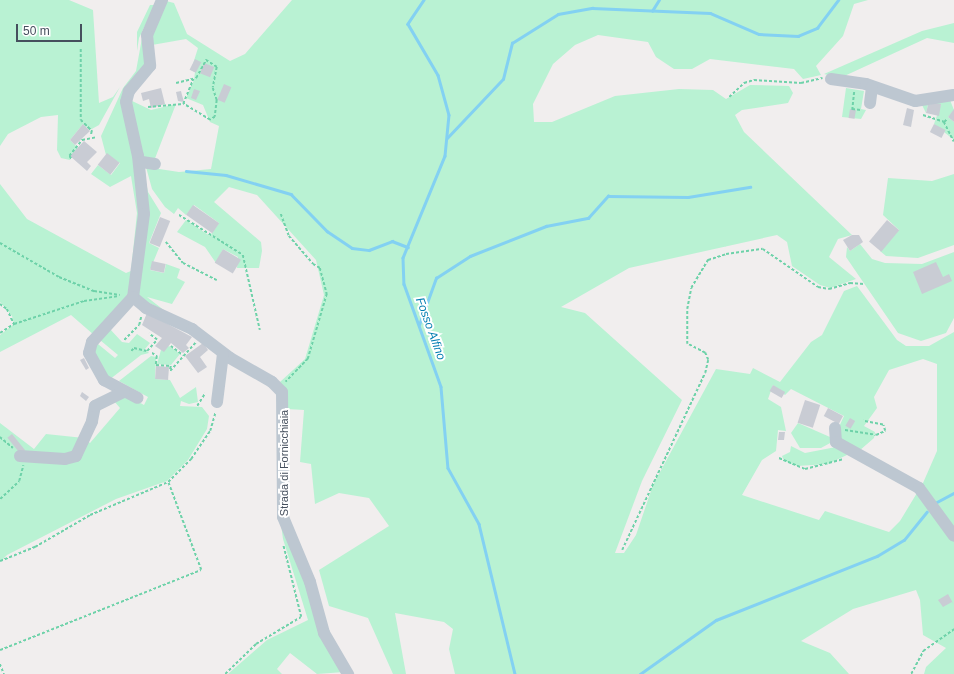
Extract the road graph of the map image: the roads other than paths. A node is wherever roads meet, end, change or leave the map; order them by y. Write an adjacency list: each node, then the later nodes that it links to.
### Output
1 (162, 0): 8 (street)
2 (831, 79): 3 (street)
3 (872, 87): 4 (street); 5 (street)
4 (954, 95)
5 (865, 107)
6 (142, 162): 7 (street)
7 (155, 164)
8 (131, 296): 9 (street); 10 (street)
9 (223, 354): 12 (street); 16 (street, Strada di Fornicchiaia)
10 (124, 392): 11 (street); 14 (street)
11 (138, 398)
12 (217, 402)
13 (835, 428): 15 (street)
14 (22, 456)
15 (954, 536)
16 (348, 674)

